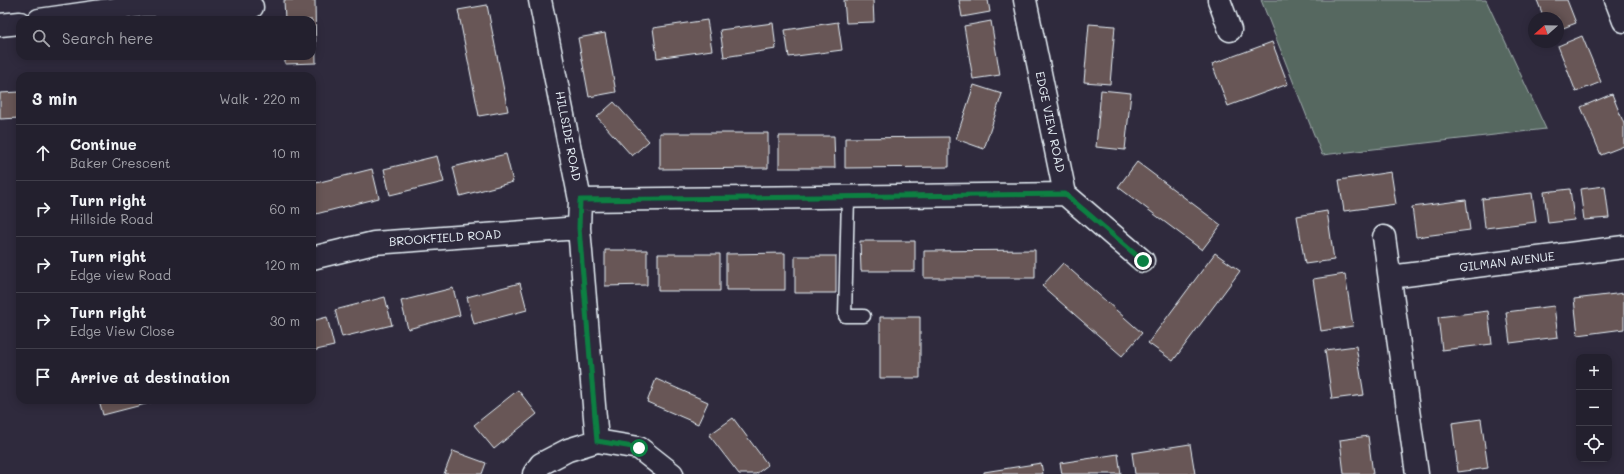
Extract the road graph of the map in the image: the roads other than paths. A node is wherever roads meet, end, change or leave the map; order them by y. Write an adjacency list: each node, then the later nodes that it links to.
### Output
1 (542, 0): 13 (street, HILLSIDE ROAD)
2 (1025, 0): 11 (street, EDGE VIEW ROAD)
3 (1219, 0): 10 (street)
4 (1616, 0): 7 (street)
5 (252, 7): 6 (street)
6 (67, 16)
7 (1624, 21)
8 (16, 24): 9 (street)
9 (0, 26)
10 (1230, 30)
11 (1065, 194): 12 (street); 18 (street)
12 (848, 197): 13 (street); 20 (lane)
13 (580, 200): 14 (street, HILLSIDE ROAD)
14 (579, 228): 17 (street, BROOKFIELD ROAD); 21 (street, HILLSIDE ROAD)
15 (1384, 238): 19 (street)
16 (1624, 247): 19 (street, GILMAN AVENUE)
17 (316, 257)
18 (1143, 261)
19 (1390, 277): 24 (street)
20 (864, 316)
21 (597, 441): 22 (street); 23 (street)
22 (534, 474)
23 (672, 474)
24 (1417, 474)

